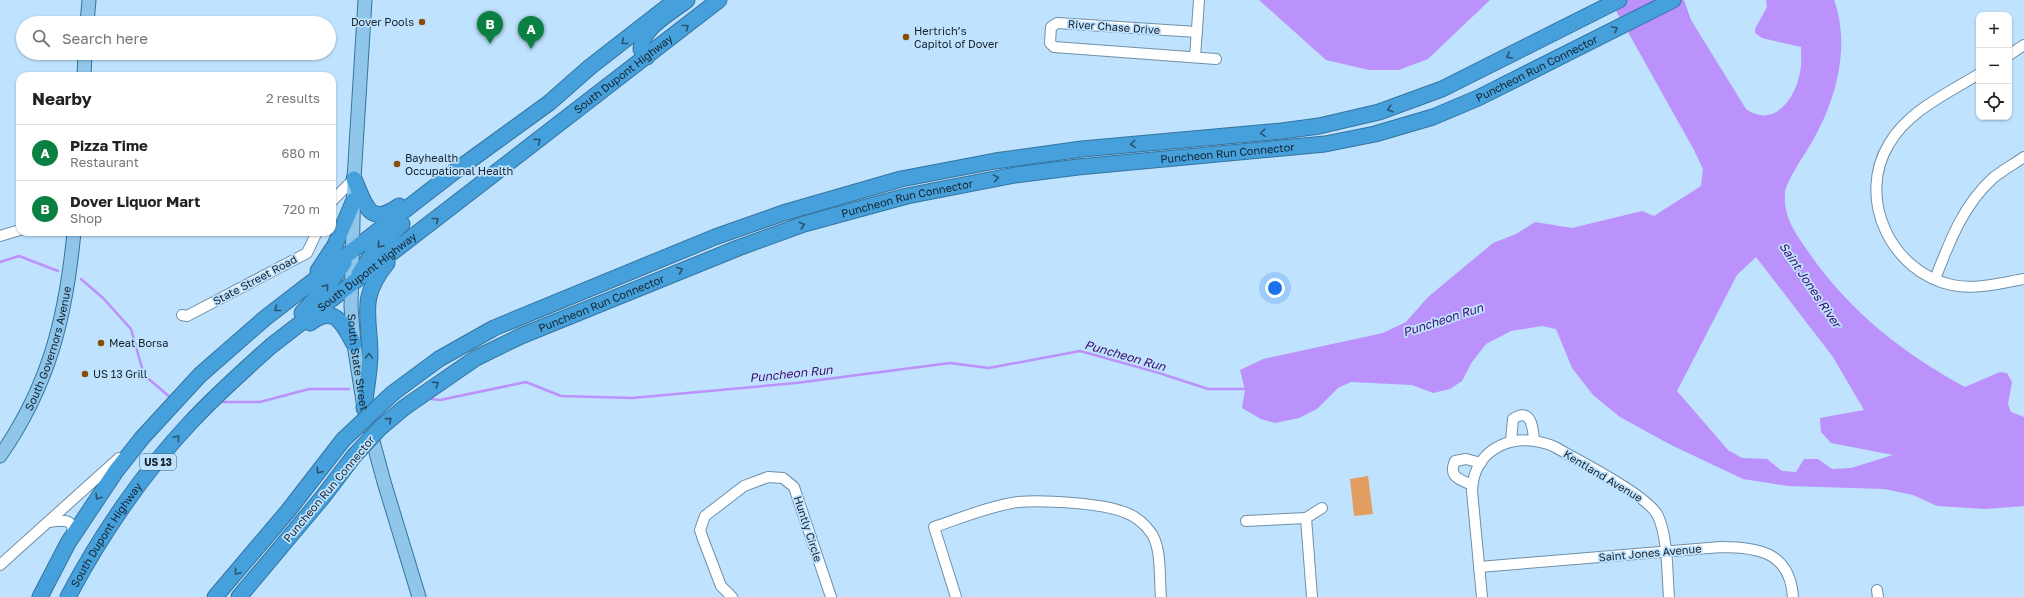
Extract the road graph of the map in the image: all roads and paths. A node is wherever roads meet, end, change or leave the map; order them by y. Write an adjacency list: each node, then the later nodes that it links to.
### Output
1 (89, 0): 9 (main road)
2 (365, 0): 22 (main road, South State Street)
3 (676, 0): 19 (highway, US 13, one-way to 19)
4 (687, 0): 13 (highway)
5 (719, 0): 13 (highway, South Dupont Highway / US 13, one-way to 5)
6 (1199, 0): 10 (street)
7 (1619, 0): 56 (highway, Puncheon Run Connector, one-way to 56, bridge)
8 (1672, 0): 57 (highway, Puncheon Run Connector, one-way to 8, bridge)
9 (88, 16)
10 (1197, 32): 14 (street); 14 (street, River Chase Drive)
11 (2024, 45): 12 (street)
12 (2012, 53)
13 (647, 57): 29 (highway, South Dupont Highway / US 13, one-way to 13)
14 (1195, 57): 15 (street, River Chase Drive)
15 (1216, 59)
16 (85, 60): 17 (main road)
17 (84, 72)
18 (1976, 76): 31 (street)
19 (549, 103): 21 (highway, US 13); 33 (highway, one-way to 33)
20 (2024, 157): 31 (street)
21 (454, 172): 22 (highway); 30 (highway, US 13)
22 (354, 179): 23 (street); 24 (main road, South State Street)
23 (336, 198)
24 (354, 200): 30 (main road, South State Street); 34 (highway)
25 (16, 231): 26 (street)
26 (0, 236)
27 (74, 236): 43 (main road, South Governors Avenue)
28 (315, 236): 35 (street, State Street Road)
29 (400, 248): 33 (highway, South Dupont Highway / US 13); 39 (highway, one-way to 29)
30 (354, 250): 33 (main road, South State Street); 34 (highway, US 13); 37 (highway, one-way to 30)
31 (1935, 279): 32 (street)
32 (2024, 279)
33 (352, 284): 36 (main road, South State Street); 37 (highway, South Dupont Highway / US 13)
34 (308, 285): 40 (highway, US 13, one-way to 40)
35 (182, 315)
36 (354, 344): 38 (highway); 39 (main road, South State Street)
37 (271, 346): 38 (highway, South Dupont Highway / US 13)
38 (229, 383): 55 (highway, South Dupont Highway / US 13, one-way to 38)
39 (364, 408): 58 (main road, South State Street)
40 (142, 438): 49 (street); 50 (highway, US 13, one-way to 50)
41 (1534, 440): 42 (street, Kentland Avenue); 42 (street); 51 (street, Kentland Avenue)
42 (1511, 441): 44 (street, Kentland Avenue)
43 (0, 456)
44 (1481, 463): 45 (street, Kentland Avenue); 45 (street)
45 (1472, 485): 53 (street, Kentland Avenue)
46 (1322, 508): 47 (street)
47 (1306, 518): 48 (street); 63 (street)
48 (1246, 521)
49 (49, 522): 50 (street); 52 (street)
50 (68, 543): 54 (highway, US 13)
51 (1665, 551): 53 (street, Saint Jones Avenue); 65 (street, Kentland Avenue); 66 (street, Saint Jones Avenue)
52 (0, 565)
53 (1479, 567): 64 (street, Kentland Avenue)
54 (40, 597)
55 (68, 597)
56 (215, 597)
57 (239, 597)
58 (419, 597)
59 (732, 597): 60 (street, Huntly Circle)
60 (831, 597)
61 (956, 597): 62 (street)
62 (1161, 597)
63 (1312, 597)
64 (1482, 597)
65 (1669, 597)
66 (1793, 597)

